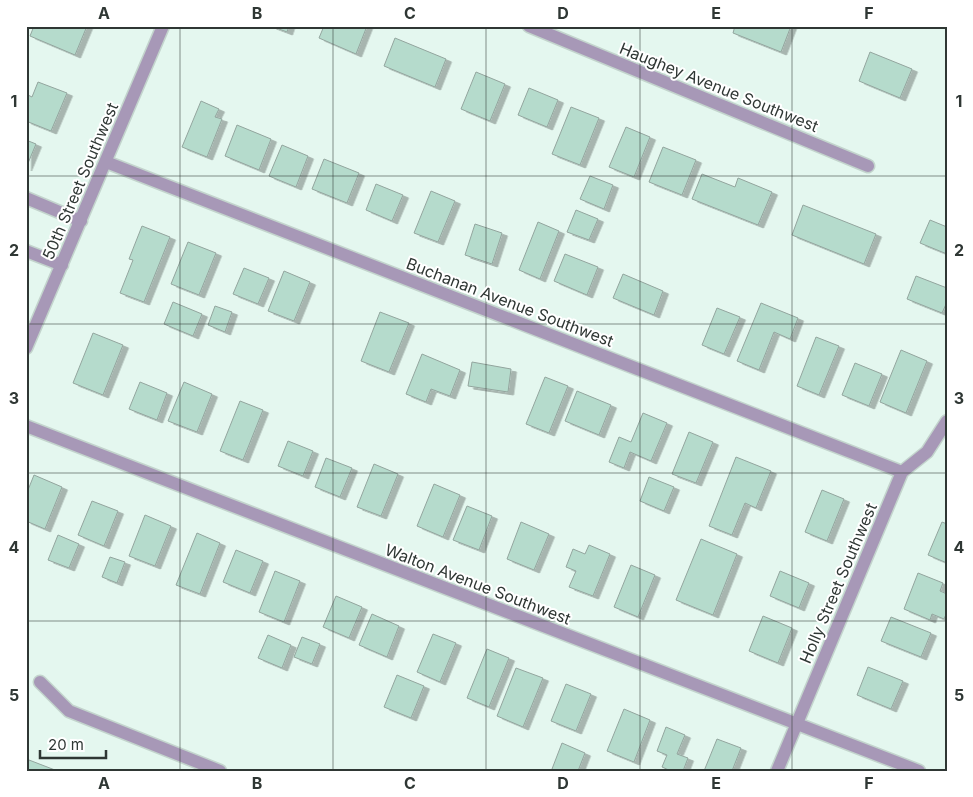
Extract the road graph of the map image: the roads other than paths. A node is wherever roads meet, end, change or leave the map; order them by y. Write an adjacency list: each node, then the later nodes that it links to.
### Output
1 (163, 26): 3 (street, 50th Street Southwest)
2 (529, 26): 4 (street, Haughey Avenue Southwest)
3 (106, 162): 6 (street, 50th Street Southwest); 12 (street, Buchanan Avenue Southwest)
4 (868, 166)
5 (26, 198): 6 (street)
6 (81, 221): 8 (street, 50th Street Southwest)
7 (26, 251): 8 (street)
8 (62, 265): 9 (street, 50th Street Southwest)
9 (26, 348)
10 (947, 421): 12 (street, Holly Street Southwest)
11 (26, 426): 14 (street, Walton Avenue Southwest)
12 (902, 472): 14 (street, Holly Street Southwest)
13 (40, 682): 15 (street)
14 (796, 725): 16 (street, Holly Street Southwest); 17 (street, Walton Avenue Southwest)
15 (220, 771)
16 (777, 771)
17 (918, 771)

